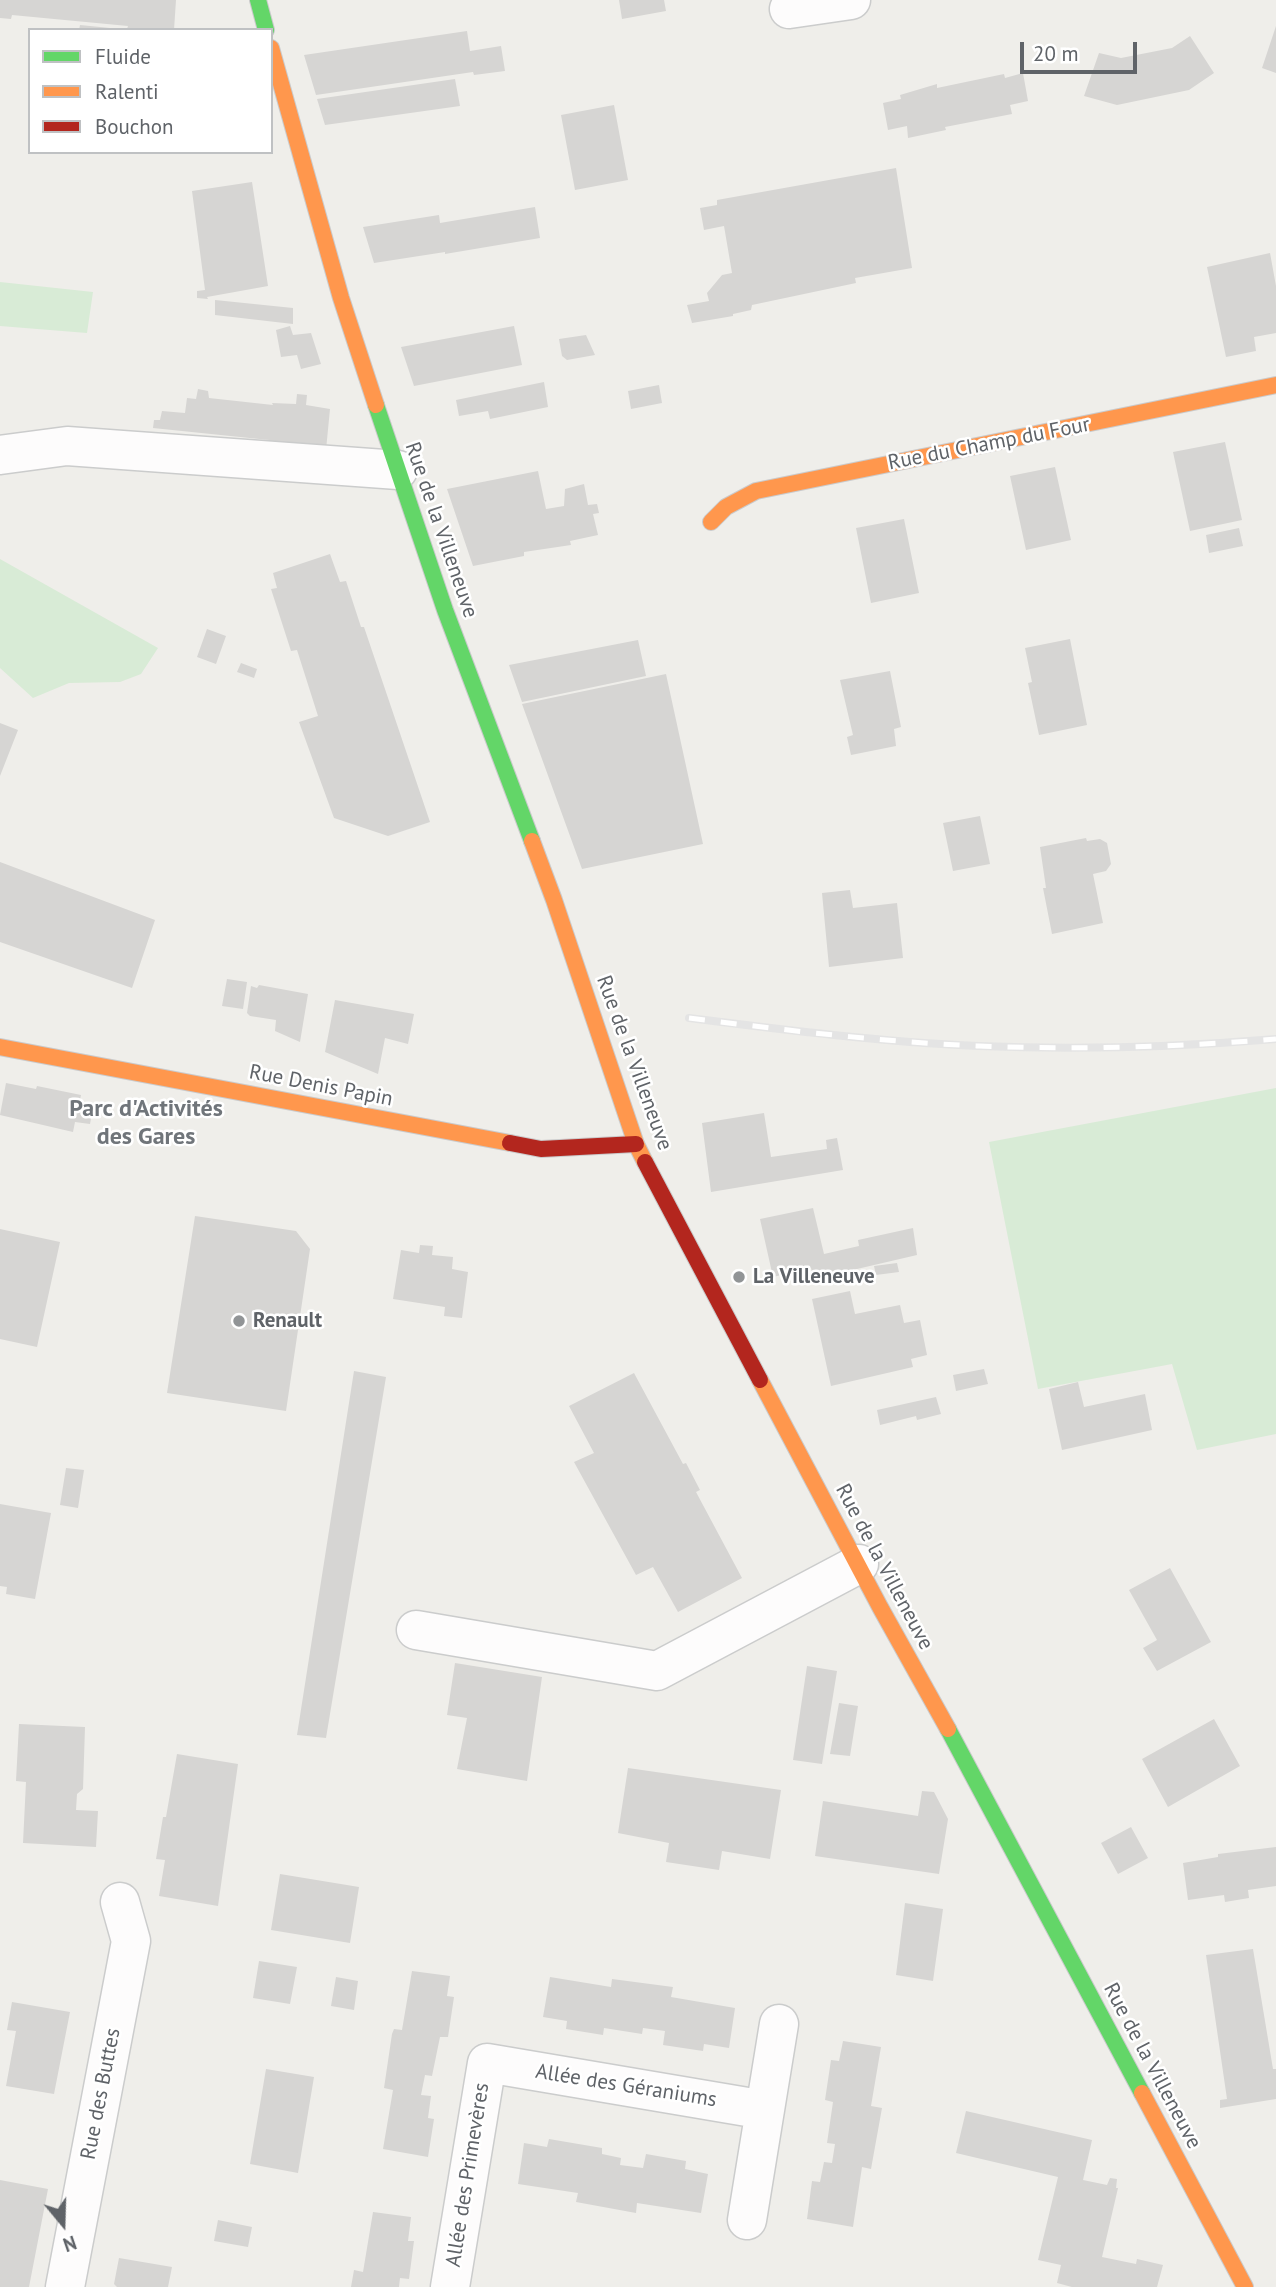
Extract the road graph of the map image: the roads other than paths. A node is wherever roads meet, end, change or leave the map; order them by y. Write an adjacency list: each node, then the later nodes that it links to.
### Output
1 (258, 0): 4 (main road)
2 (851, 0): 3 (street)
3 (789, 9)
4 (265, 28)
5 (273, 55): 8 (main road, Rue de la Villeneuve)
6 (1276, 385): 9 (main road, Rue du Champ du Four)
7 (0, 455): 8 (street)
8 (398, 470): 11 (main road, Rue de la Villeneuve)
9 (711, 522)
10 (0, 1047): 11 (main road, Rue Denis Papin)
11 (636, 1144): 12 (main road, Rue de la Villeneuve)
12 (859, 1564): 13 (street); 21 (main road, Rue de la Villeneuve)
13 (416, 1630)
14 (120, 1902): 19 (street, Rue des Buttes)
15 (779, 2024): 17 (street)
16 (487, 2063): 17 (street, Allée des Géraniums); 20 (street, Allée des Primevères)
17 (765, 2109): 18 (street)
18 (747, 2220)
19 (65, 2287)
20 (450, 2287)
21 (1245, 2287)

